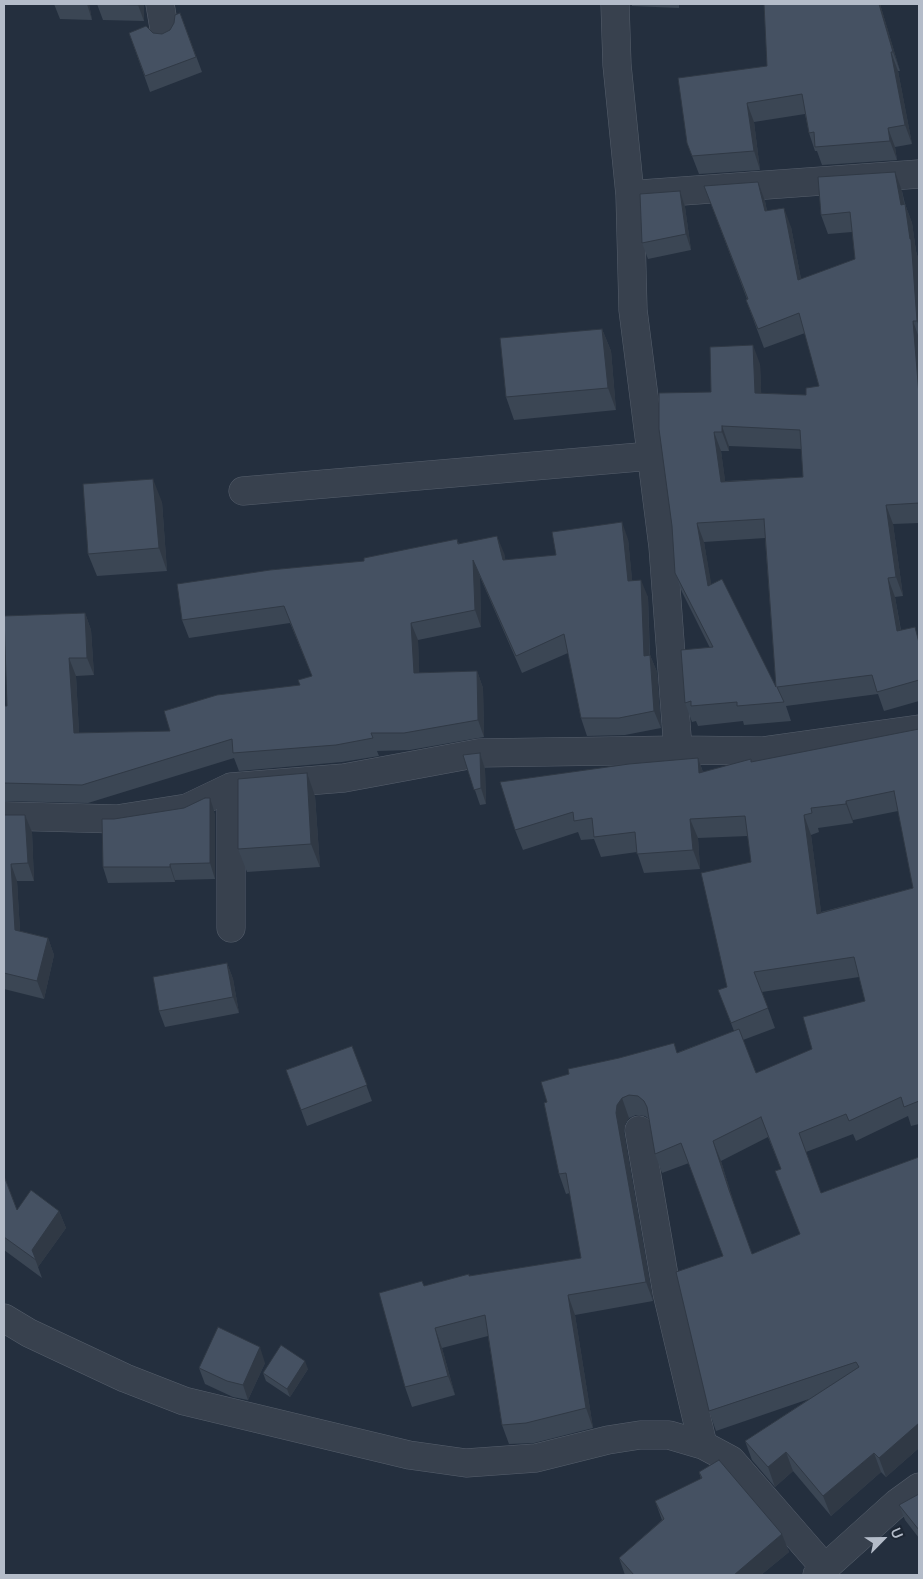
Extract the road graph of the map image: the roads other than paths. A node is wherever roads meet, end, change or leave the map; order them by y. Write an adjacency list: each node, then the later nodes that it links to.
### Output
1 (160, 4): 3 (street)
2 (615, 4): 5 (street)
3 (165, 34)
4 (919, 174): 5 (street)
5 (630, 195): 6 (street)
6 (651, 456): 7 (street); 9 (street)
7 (243, 491)
8 (919, 729): 9 (street)
9 (678, 750): 10 (street)
10 (231, 787): 11 (street); 12 (street)
11 (4, 816)
12 (232, 928)
13 (639, 1130): 15 (street)
14 (4, 1318): 15 (street)
15 (703, 1445): 17 (street)
16 (919, 1487): 17 (street)
17 (821, 1572)

